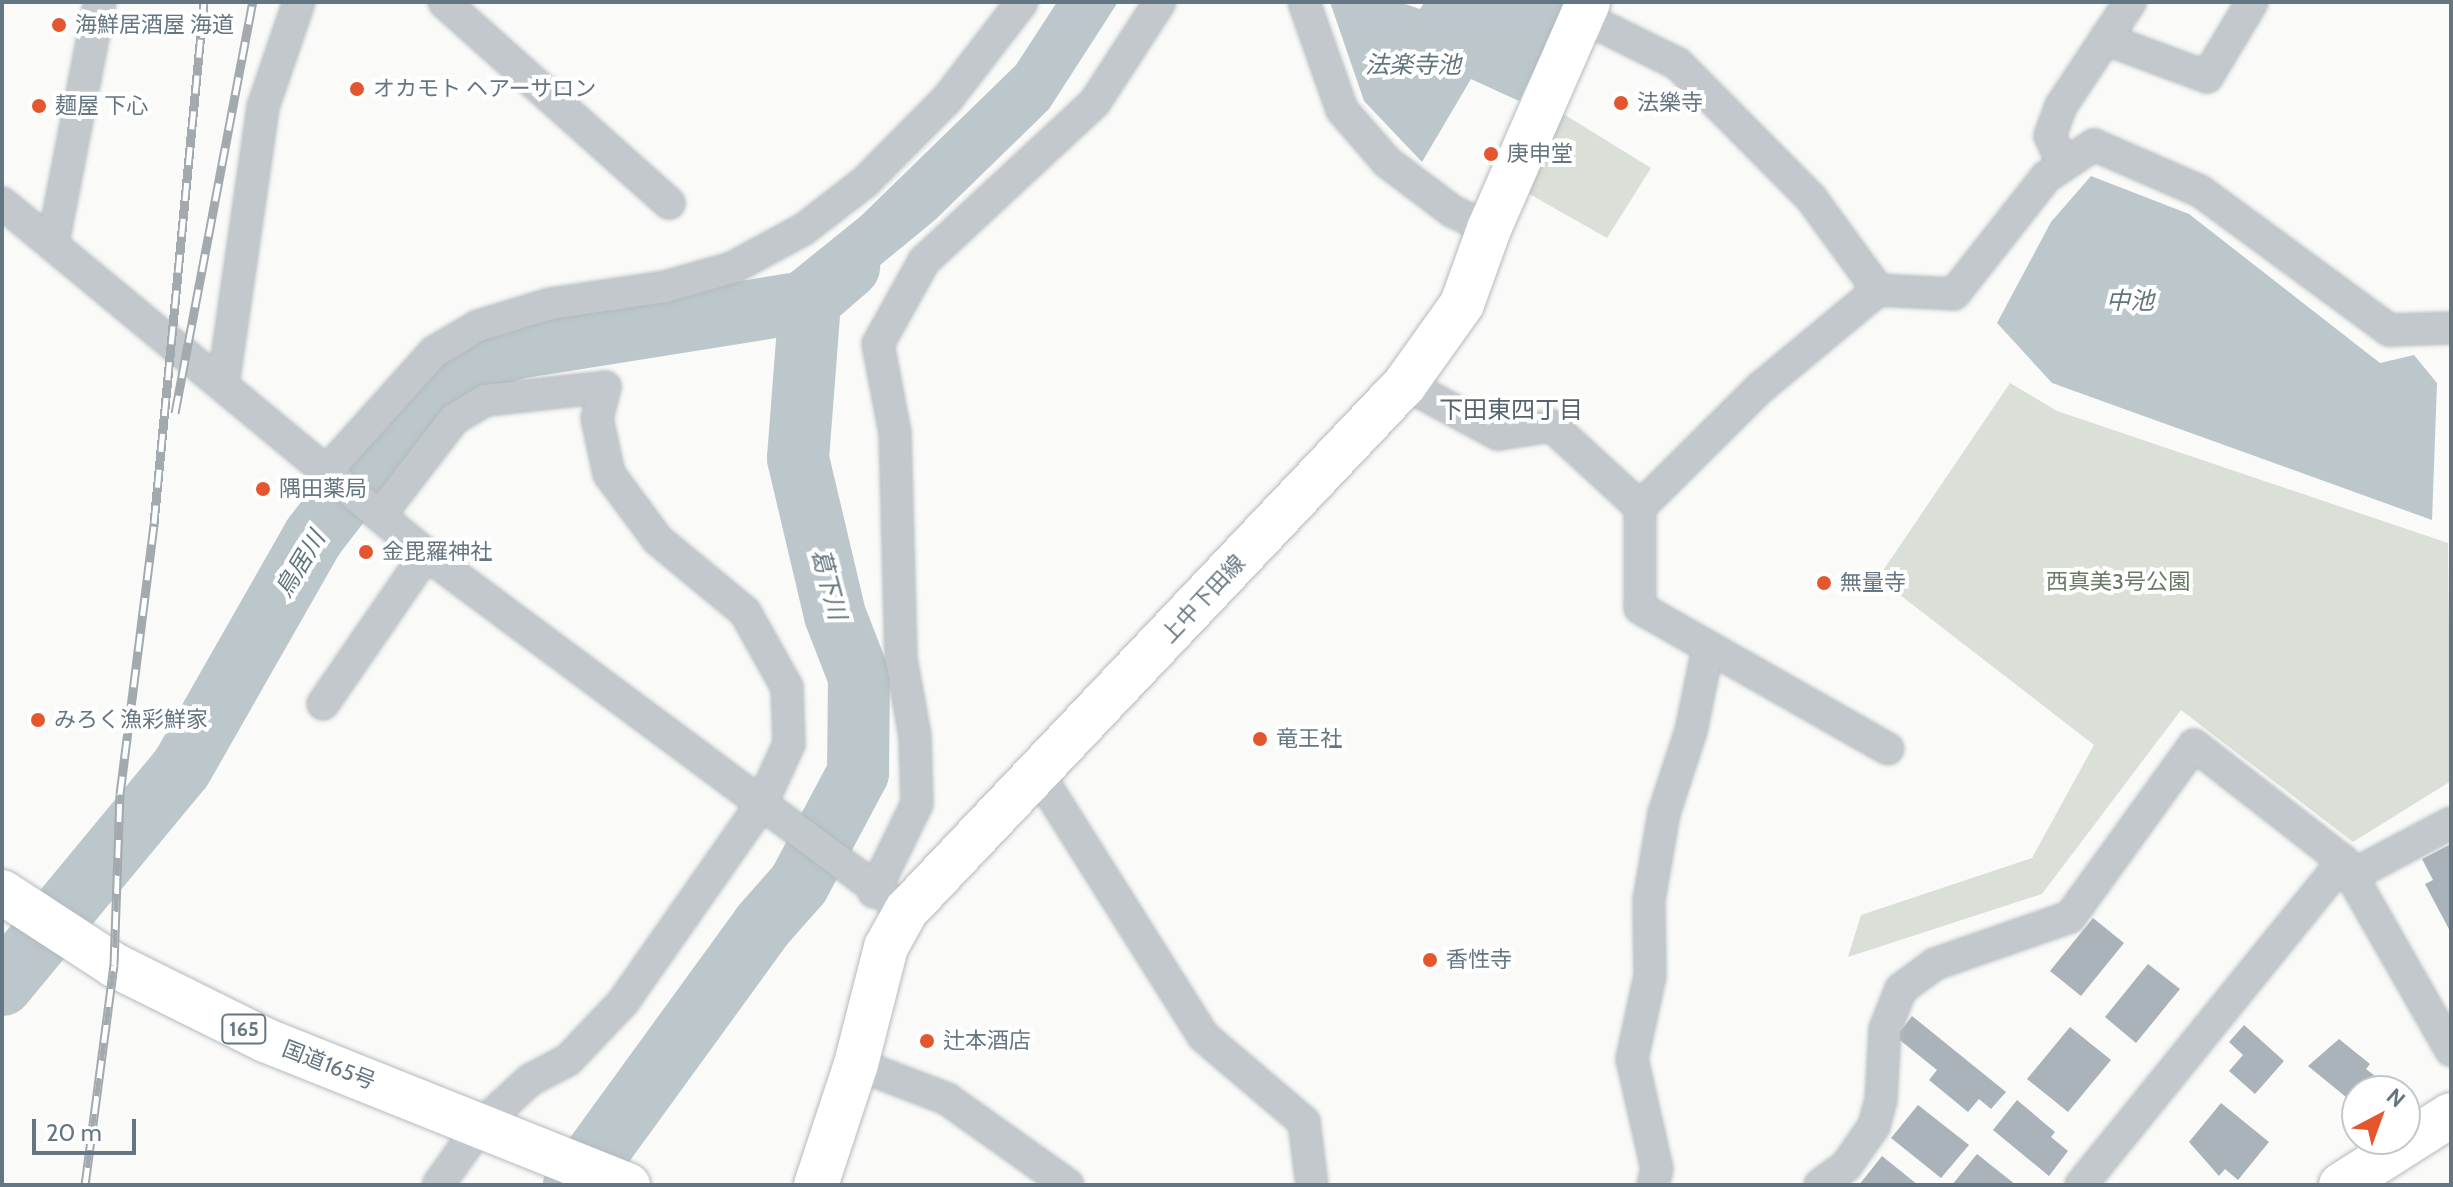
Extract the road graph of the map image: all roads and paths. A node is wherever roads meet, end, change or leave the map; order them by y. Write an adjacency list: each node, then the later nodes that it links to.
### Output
1 (100, 2): 15 (street)
2 (299, 2): 19 (street)
3 (444, 2): 13 (street)
4 (1022, 2): 20 (street)
5 (1160, 2): 32 (street)
6 (1304, 2): 14 (street)
7 (2130, 2): 10 (street)
8 (2252, 2): 10 (street)
9 (1584, 9): 14 (main road, 上中下田線); 16 (street)
10 (2105, 39): 11 (street)
11 (2063, 165): 16 (street); 17 (street)
12 (2, 203): 15 (street)
13 (669, 203)
14 (1489, 229): 18 (main road, 上中下田線)
15 (53, 243): 19 (street)
16 (1878, 290): 21 (street)
17 (2451, 328)
18 (1405, 384): 21 (street); 27 (main road, 上中下田線)
19 (223, 385): 20 (street)
20 (327, 471): 22 (street)
21 (1640, 507): 24 (street)
22 (380, 515): 23 (street); 28 (street)
23 (426, 554): 25 (street); 28 (street)
24 (1708, 648): 26 (street); 42 (street)
25 (323, 704)
26 (1888, 749)
27 (1037, 772): 32 (main road, 上中下田線); 41 (street)
28 (761, 805): 32 (street); 36 (street)
29 (2451, 823): 30 (street)
30 (2347, 868): 33 (street); 43 (street); 44 (street)
31 (2, 892): 36 (main road, 国道165号 / 165)
32 (890, 902): 34 (main road, 上中下田線)
33 (2451, 1050)
34 (856, 1064): 39 (main road, 上中下田線); 40 (street)
35 (2451, 1115): 45 (main road)
36 (491, 1129): 37 (main road, 国道165号 / 165); 38 (street)
37 (621, 1182)
38 (438, 1185)
39 (816, 1185)
40 (1068, 1185)
41 (1312, 1185)
42 (1653, 1185)
43 (1820, 1185)
44 (2081, 1185)
45 (2341, 1185)

